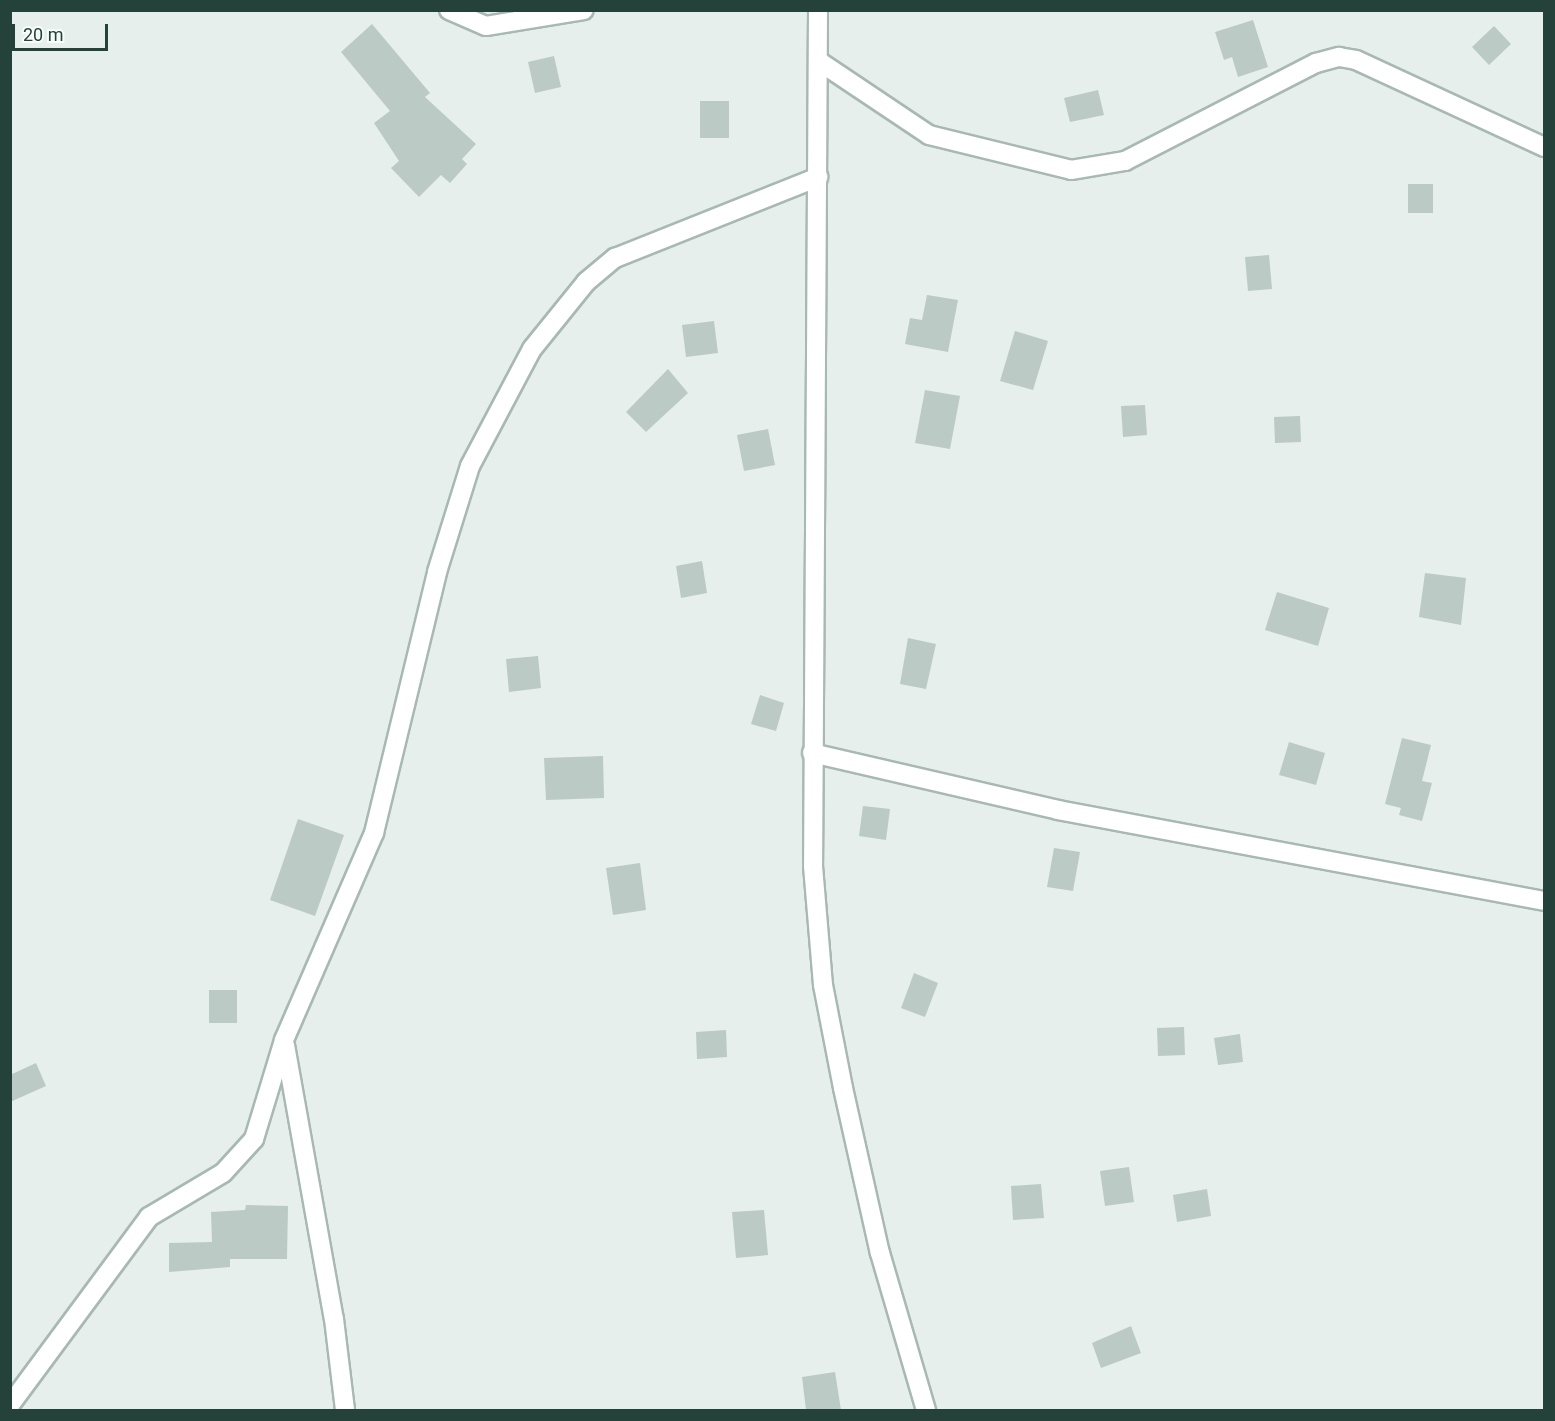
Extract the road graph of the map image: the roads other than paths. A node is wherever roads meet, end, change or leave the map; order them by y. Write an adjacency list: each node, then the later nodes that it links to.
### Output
1 (449, 10): 2 (street)
2 (584, 10)
3 (818, 10): 4 (street)
4 (820, 62): 5 (street); 6 (street)
5 (1545, 147)
6 (819, 177): 7 (street); 9 (street)
7 (812, 753): 8 (street); 12 (street)
8 (1545, 901)
9 (284, 1040): 10 (street); 11 (street)
10 (10, 1406)
11 (345, 1410)
12 (926, 1410)

